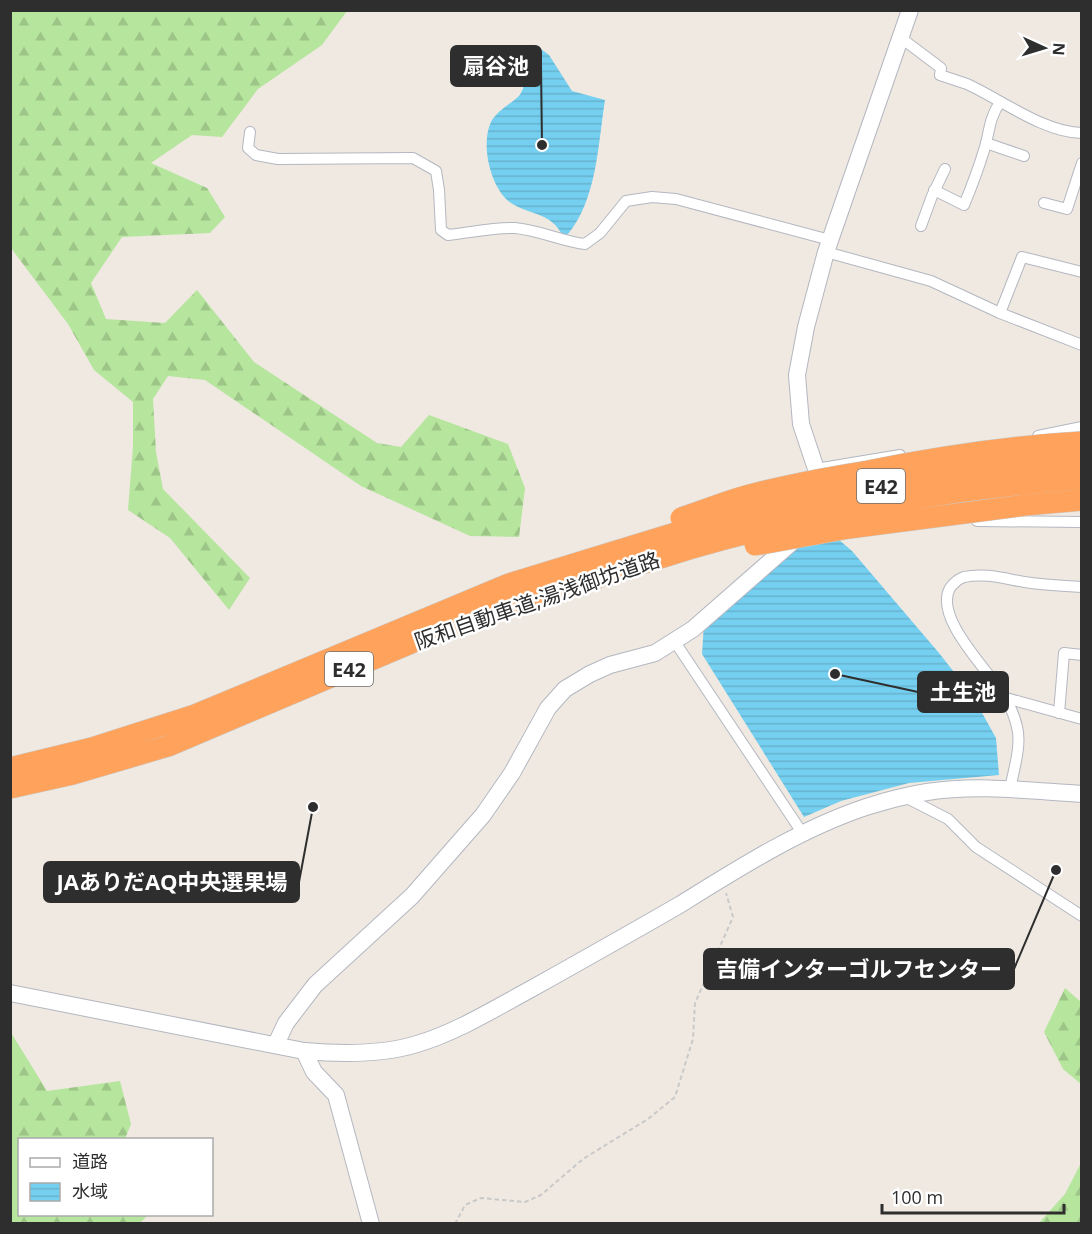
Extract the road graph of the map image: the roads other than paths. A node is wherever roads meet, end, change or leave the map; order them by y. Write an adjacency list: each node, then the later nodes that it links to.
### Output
1 (910, 10): 2 (street)
2 (901, 38): 3 (street); 13 (street)
3 (1000, 102): 5 (street); 6 (street)
4 (250, 132): 13 (street)
5 (1082, 133)
6 (986, 143): 7 (street); 10 (street)
7 (1024, 156)
8 (1082, 163): 11 (street)
9 (945, 169): 10 (street)
10 (934, 190): 12 (street)
11 (1044, 202)
12 (921, 226)
13 (828, 246): 15 (street); 21 (street)
14 (1082, 272): 15 (street)
15 (1000, 313): 16 (street)
16 (1082, 345)
17 (1082, 427): 20 (street)
18 (1082, 442): 25 (highway, bridge)
19 (1082, 459): 25 (highway, 阪和自動車道;湯浅御坊道路 / E42, bridge)
20 (861, 460): 21 (street); 24 (street)
21 (816, 469): 27 (street)
22 (1082, 479): 25 (highway, 阪和自動車道;湯浅御坊道路 / E42, bridge)
23 (1082, 500): 25 (highway, bridge)
24 (1082, 522)
25 (687, 539): 32 (highway, 阪和自動車道;湯浅御坊道路 / E42); 33 (highway, 阪和自動車道;湯浅御坊道路 / E42)
26 (1082, 587): 29 (street)
27 (675, 642): 37 (street); 40 (street)
28 (1082, 655): 30 (street)
29 (1006, 698): 30 (street); 34 (street)
30 (1059, 713): 31 (street)
31 (1082, 719)
32 (10, 768)
33 (10, 788)
34 (1010, 790): 35 (street); 36 (street)
35 (1082, 794)
36 (905, 797): 37 (street); 38 (street)
37 (803, 834): 41 (street)
38 (1082, 916)
39 (10, 993): 40 (street)
40 (276, 1044): 41 (street)
41 (304, 1051): 42 (street)
42 (371, 1224)

